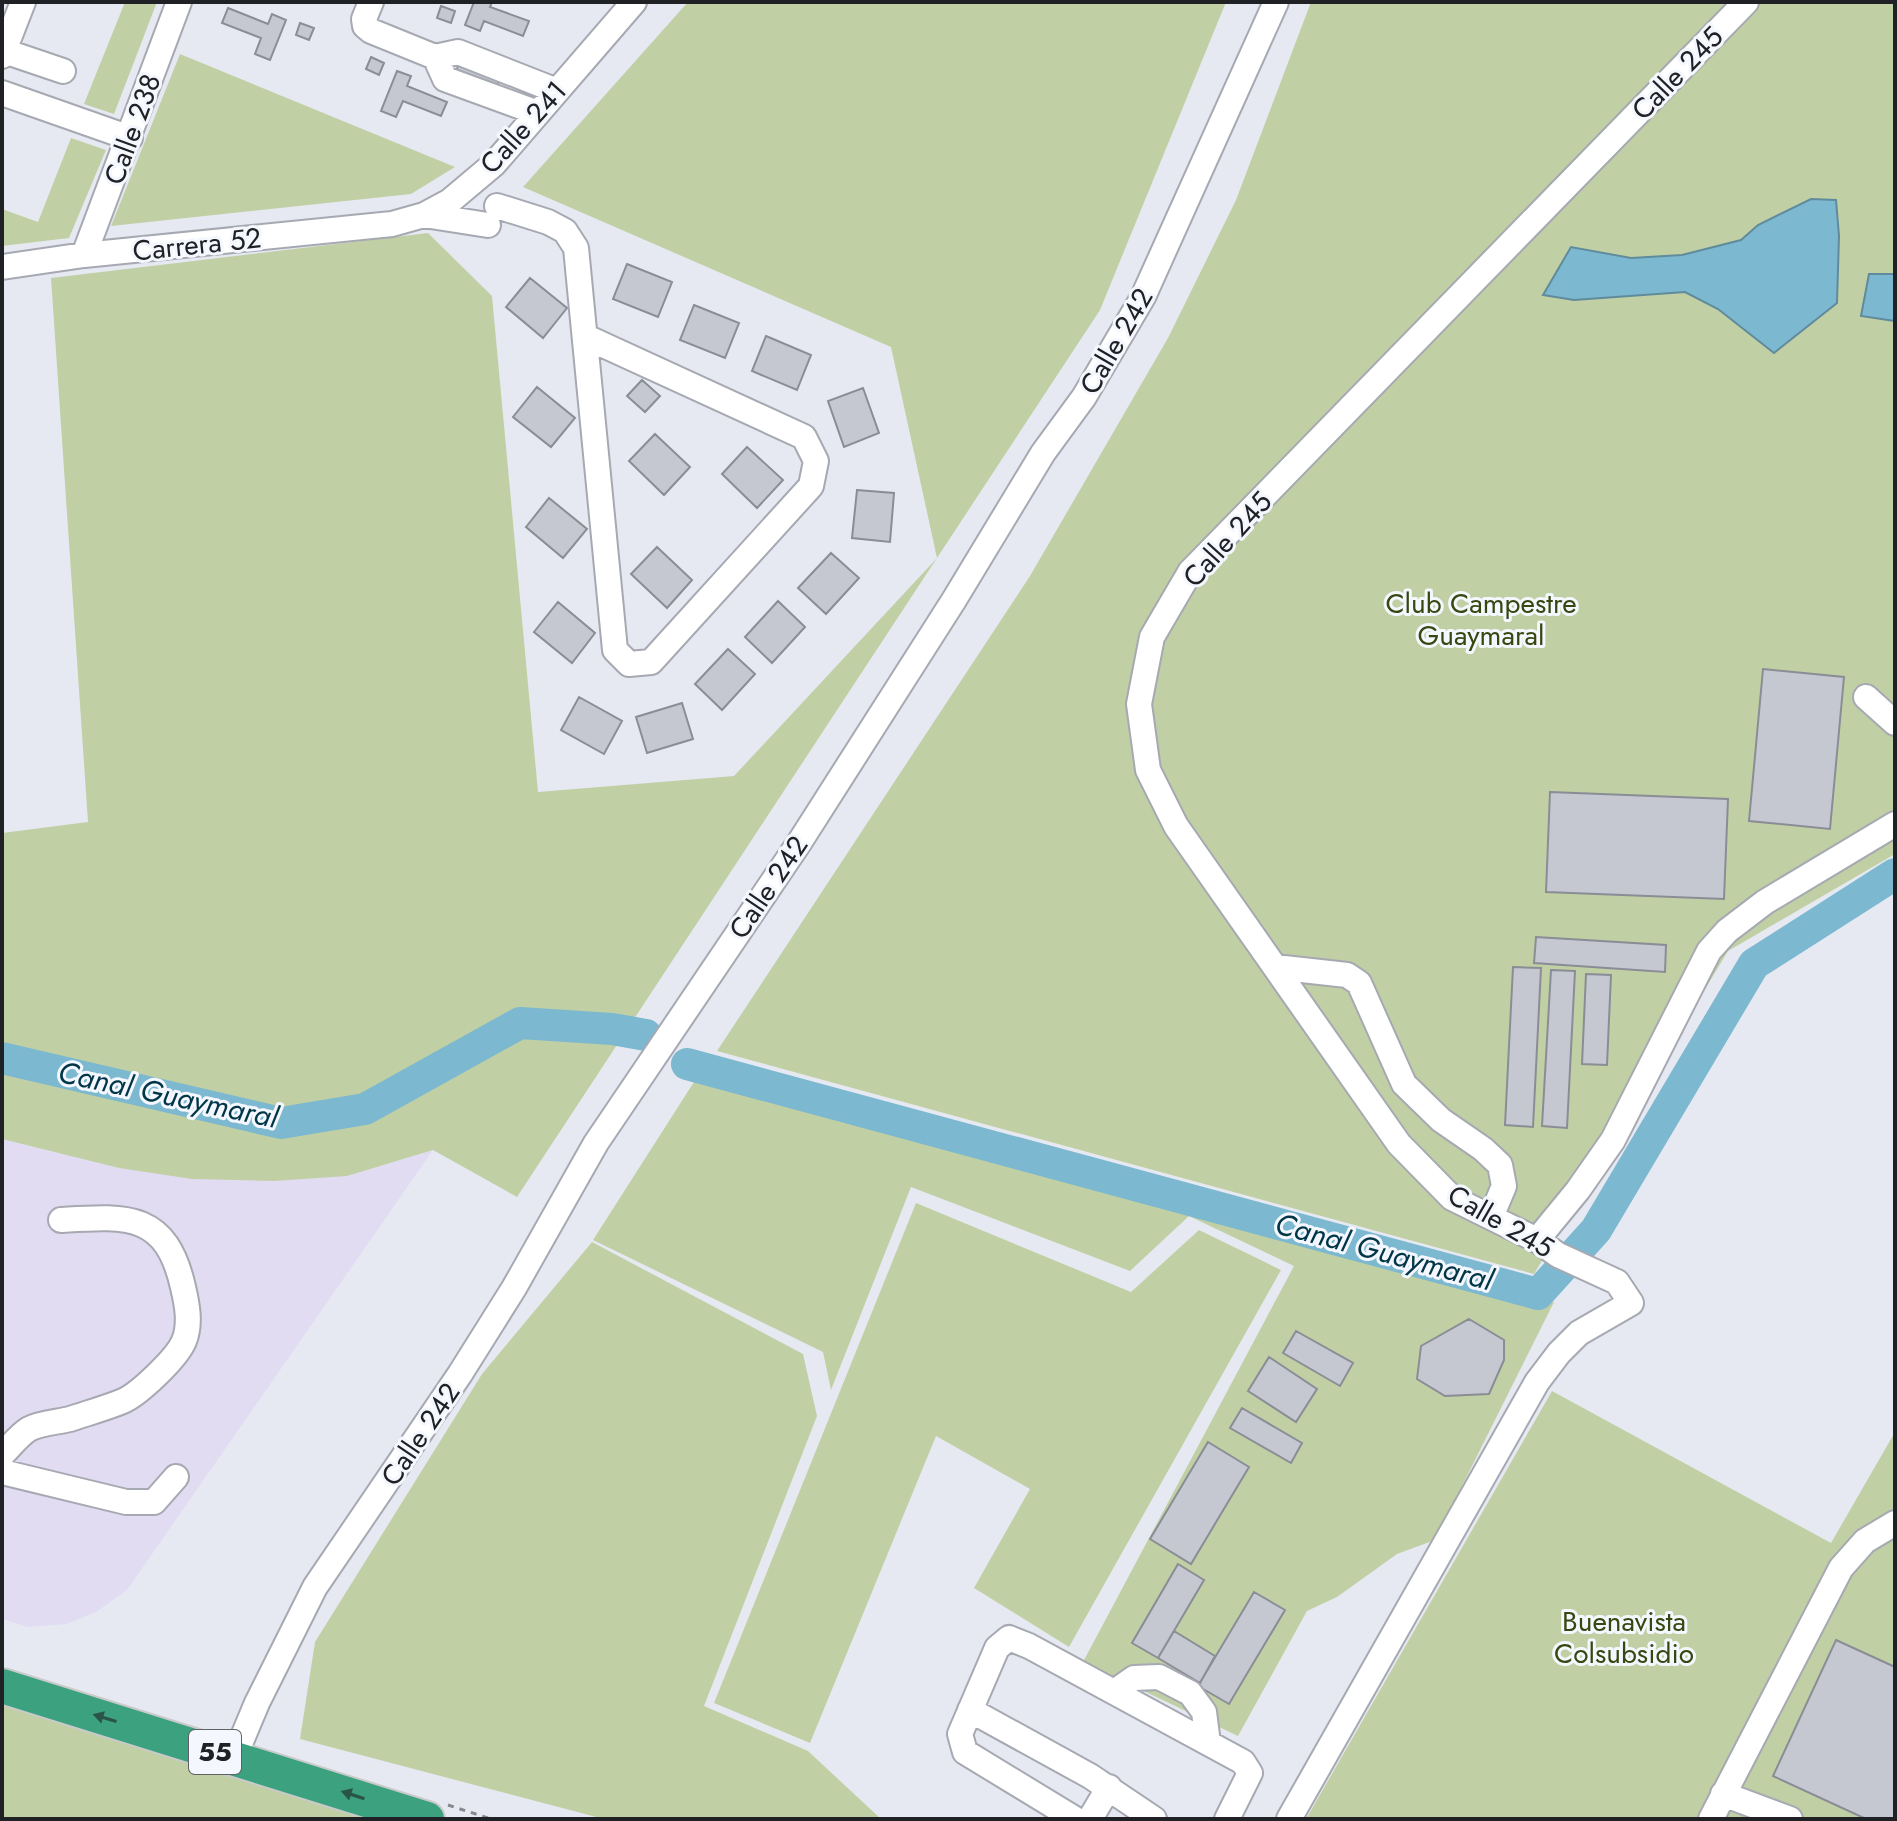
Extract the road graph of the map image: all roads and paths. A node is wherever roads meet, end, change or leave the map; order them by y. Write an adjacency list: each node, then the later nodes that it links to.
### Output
1 (23, 2): 7 (street)
2 (179, 2): 13 (street, Calle 238)
3 (371, 2): 8 (street)
4 (634, 2): 10 (street, Calle 241)
5 (1276, 2): 36 (street, Calle 242)
6 (1746, 2): 24 (street, Calle 245)
7 (3, 53): 9 (street)
8 (435, 57): 10 (street); 12 (street)
9 (63, 71)
10 (557, 91): 12 (street, Calle 241)
11 (2, 93): 13 (street)
12 (538, 113): 14 (street, Calle 241)
13 (130, 138): 18 (street, Calle 238)
14 (450, 201): 15 (street, Calle 241); 16 (street)
15 (424, 215): 16 (street); 17 (street, Calle 241)
16 (493, 215): 20 (street)
17 (392, 224): 18 (street, Carrera 52)
18 (84, 255): 19 (street, Carrera 52)
19 (2, 267)
20 (586, 337): 20 (street)
21 (1866, 697): 22 (street)
22 (1895, 723)
23 (1895, 824): 27 (street)
24 (1275, 967): 25 (street, Calle 245); 25 (street)
25 (1491, 1217): 27 (street, Calle 245)
26 (61, 1220): 28 (street)
27 (1537, 1240): 43 (street, Calle 245)
28 (2, 1455)
29 (2, 1472): 30 (street)
30 (176, 1477)
31 (1895, 1523): 38 (street)
32 (2, 1686): 36 (highway, 55, one-way to 32)
33 (1114, 1692): 34 (street); 35 (street); 35 (street)
34 (970, 1710): 37 (street); 39 (street)
35 (1208, 1743): 42 (street)
36 (234, 1758): 40 (highway, 55, one-way to 36)
37 (1099, 1782): 39 (street); 41 (street)
38 (1723, 1794): 44 (street); 45 (street)
39 (1073, 1818)
40 (427, 1819)
41 (1154, 1819)
42 (1227, 1819)
43 (1289, 1819)
44 (1711, 1819)
45 (1790, 1819)

